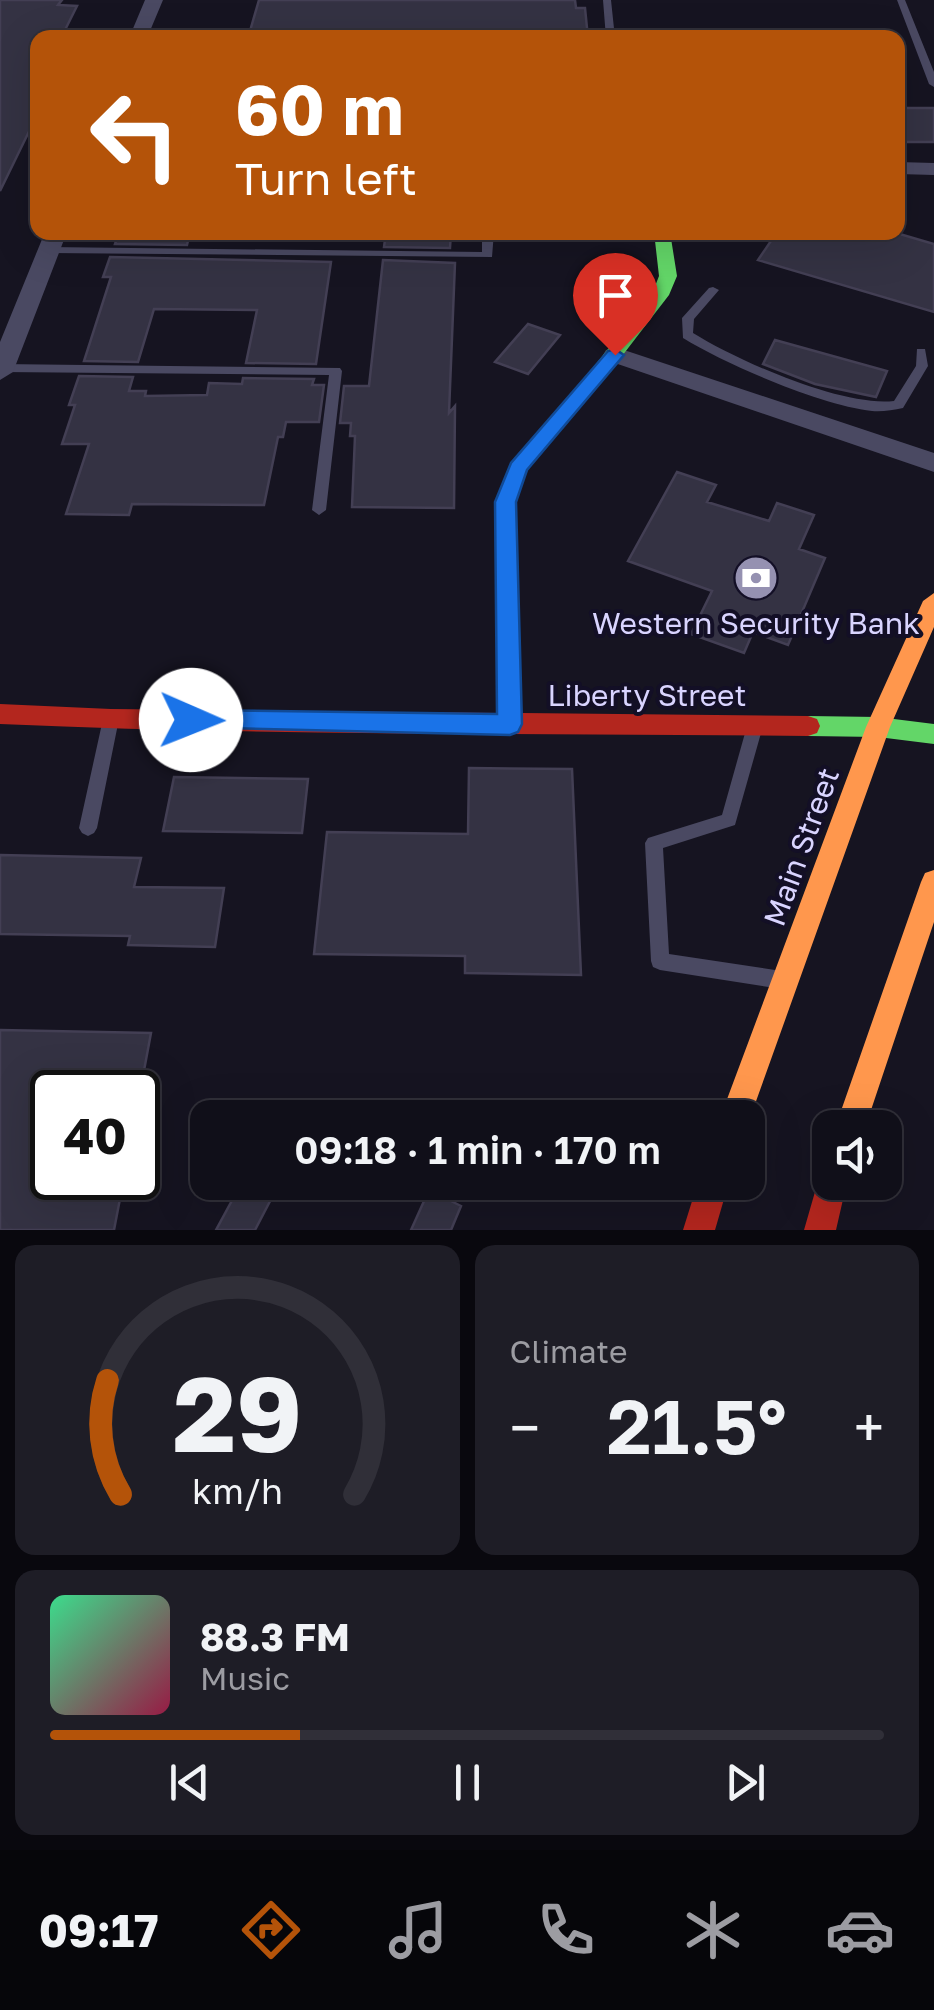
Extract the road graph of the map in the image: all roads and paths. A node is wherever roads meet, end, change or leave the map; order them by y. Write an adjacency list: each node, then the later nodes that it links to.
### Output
1 (154, 0): 4 (street)
2 (607, 0): 5 (lane)
3 (901, 0): 6 (lane)
4 (141, 30)
5 (610, 30)
6 (934, 84)
7 (905, 168): 8 (street)
8 (934, 168)
9 (488, 240): 11 (lane)
10 (663, 240): 14 (street)
11 (52, 241): 15 (street)
12 (713, 290): 13 (lane)
13 (921, 352)
14 (615, 355): 16 (street); 21 (street)
15 (1, 370): 17 (lane)
16 (934, 463)
17 (319, 510)
18 (934, 601): 23 (street, Main Street)
19 (0, 714): 20 (street, Liberty Street)
20 (112, 719): 21 (street, Liberty Street); 25 (lane)
21 (510, 724): 22 (street, Liberty Street)
22 (755, 726): 23 (street, Liberty Street); 27 (lane)
23 (878, 727): 24 (street, Liberty Street); 27 (street, Main Street)
24 (934, 734)
25 (88, 828)
26 (934, 882): 29 (street)
27 (784, 980): 28 (street, Main Street)
28 (741, 1100)
29 (856, 1110)
30 (708, 1200): 32 (street)
31 (828, 1200): 33 (street)
32 (699, 1230)
33 (820, 1230)

